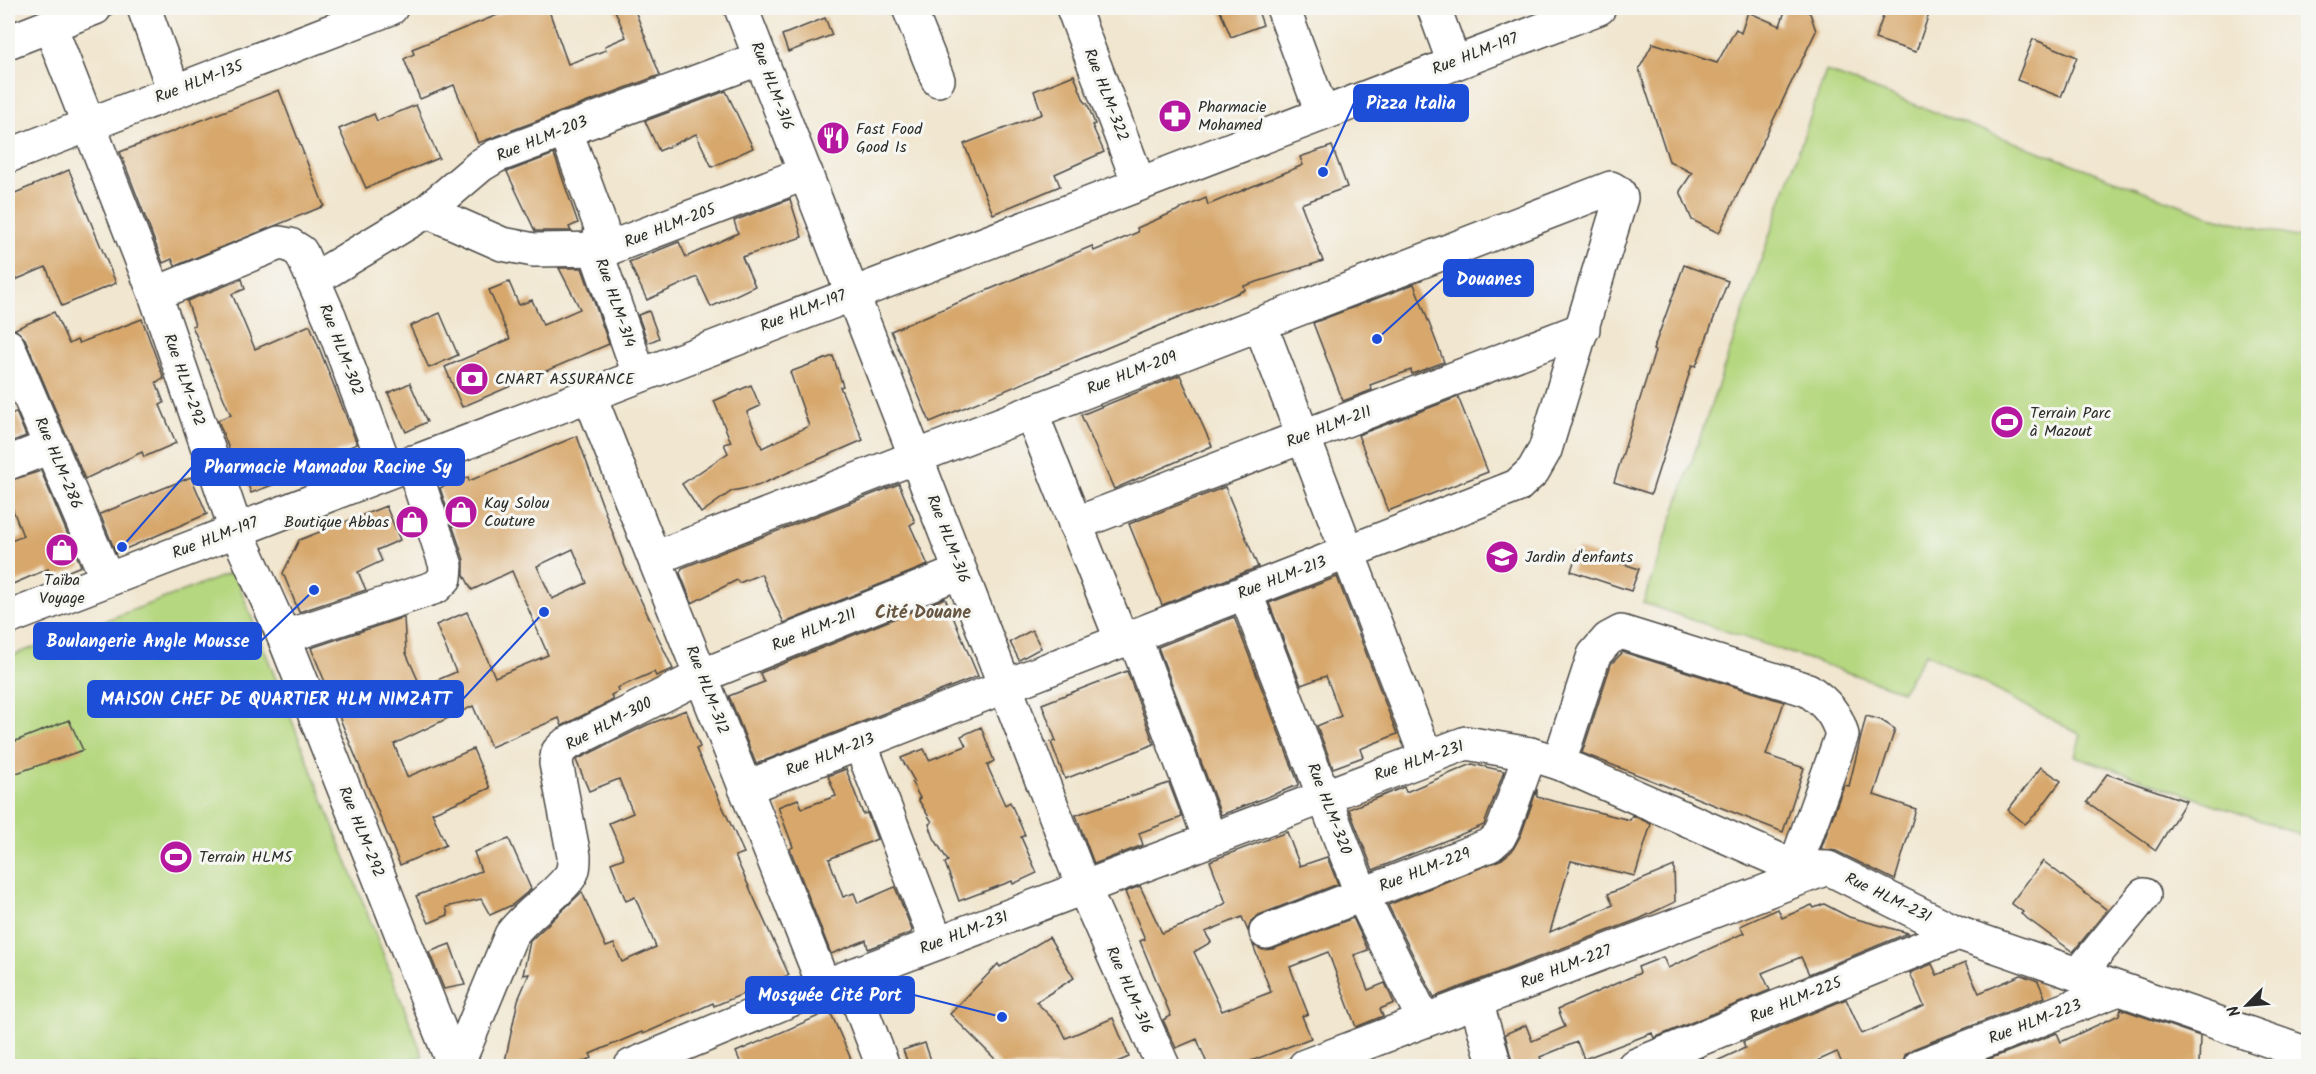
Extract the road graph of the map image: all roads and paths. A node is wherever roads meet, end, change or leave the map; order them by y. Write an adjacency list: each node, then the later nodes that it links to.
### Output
1 (95, 8): 10 (street)
2 (144, 8): 15 (street)
3 (391, 8): 15 (street, Rue HLM-135)
4 (741, 8): 12 (street, Rue HLM-316)
5 (909, 8): 14 (street)
6 (1073, 8): 21 (street, Rue HLM-322)
7 (1283, 8): 16 (street)
8 (1434, 8): 13 (street)
9 (1599, 8): 13 (street, Rue HLM-197)
10 (50, 26): 11 (street); 17 (street, Rue HLM-292)
11 (8, 42)
12 (761, 58): 18 (street, Rue HLM-203); 20 (street, Rue HLM-316)
13 (1454, 63): 16 (street, Rue HLM-197)
14 (938, 80)
15 (174, 91): 17 (street, Rue HLM-135)
16 (1322, 113): 21 (street, Rue HLM-197)
17 (88, 124): 19 (street, Rue HLM-135); 27 (street, Rue HLM-292)
18 (565, 129): 23 (street, Rue HLM-203); 24 (street, Rue HLM-314)
19 (8, 156)
20 (806, 173): 24 (street, Rue HLM-205); 26 (street, Rue HLM-316)
21 (1139, 183): 26 (street, Rue HLM-197)
22 (1611, 188): 28 (street, Rue HLM-209); 29 (street, Rue HLM-213)
23 (427, 212): 24 (street, Rue HLM-205); 25 (street, Rue HLM-203)
24 (597, 249): 31 (street, Rue HLM-314)
25 (313, 280): 27 (street, Rue HLM-302); 38 (street, Rue HLM-302)
26 (852, 292): 31 (street, Rue HLM-197); 36 (street, Rue HLM-316)
27 (155, 294): 40 (street, Rue HLM-292)
28 (1260, 324): 33 (street, Rue HLM-209); 34 (street)
29 (1583, 330): 34 (street, Rue HLM-211); 41 (street, Rue HLM-213)
30 (10, 361): 35 (street, Rue HLM-286)
31 (639, 374): 32 (street, Rue HLM-197)
32 (589, 394): 38 (street, Rue HLM-197); 42 (street, Rue HLM-312)
33 (1031, 412): 36 (street, Rue HLM-209); 39 (street)
34 (1303, 437): 39 (street, Rue HLM-211); 41 (street)
35 (52, 446): 37 (street); 44 (street, Rue HLM-286)
36 (916, 456): 42 (street, Rue HLM-209); 43 (street, Rue HLM-316)
37 (8, 463)
38 (400, 467): 40 (street, Rue HLM-197); 47 (street, Rue HLM-302)
39 (1075, 524): 48 (street)
40 (236, 530): 44 (street, Rue HLM-197); 47 (street, Rue HLM-292)
41 (1348, 553): 45 (street, Rue HLM-213); 52 (street)
42 (655, 558): 49 (street, Rue HLM-312)
43 (960, 572): 49 (street, Rue HLM-211); 50 (street, Rue HLM-316)
44 (107, 579): 46 (street, Rue HLM-197)
45 (1245, 592): 48 (street, Rue HLM-213); 55 (street, Rue HLM-320)
46 (8, 618)
47 (284, 637): 71 (street, Rue HLM-292)
48 (1128, 638): 50 (street, Rue HLM-213); 56 (street)
49 (701, 676): 54 (street, Rue HLM-312); 71 (street, Rue HLM-300)
50 (1005, 686): 51 (street, Rue HLM-213); 59 (street, Rue HLM-316)
51 (860, 743): 54 (street, Rue HLM-213); 64 (street)
52 (1426, 756): 53 (street, Rue HLM-231); 55 (street, Rue HLM-231)
53 (1544, 758): 57 (street, Rue HLM-231); 57 (street); 60 (street, Rue HLM-229)
54 (745, 788): 66 (street, Rue HLM-312)
55 (1323, 796): 56 (street, Rue HLM-231); 60 (street, Rue HLM-320)
56 (1210, 840): 59 (street, Rue HLM-231)
57 (1795, 867): 58 (street, Rue HLM-231)
58 (1828, 868): 63 (street, Rue HLM-231); 68 (street, Rue HLM-227)
59 (1083, 886): 64 (street, Rue HLM-231); 74 (street, Rue HLM-316)
60 (1362, 895): 62 (street, Rue HLM-229); 69 (street, Rue HLM-320)
61 (2144, 896): 65 (street)
62 (1266, 933)
63 (1958, 933): 65 (street, Rue HLM-231); 77 (street, Rue HLM-225)
64 (936, 944): 66 (street, Rue HLM-231)
65 (2079, 974): 67 (street, Rue HLM-231)
66 (836, 981): 72 (street, Rue HLM-231); 73 (street, Rue HLM-312)
67 (2116, 990): 70 (street, Rue HLM-231); 78 (street, Rue HLM-223)
68 (1476, 1000): 69 (street, Rue HLM-227); 76 (street)
69 (1424, 1020): 75 (street, Rue HLM-227)
70 (2308, 1054): 79 (street)
71 (456, 1066)
72 (631, 1066)
73 (883, 1066)
74 (1163, 1066)
75 (1305, 1066)
76 (1495, 1066)
77 (1634, 1066)
78 (1920, 1066)
79 (2278, 1066)

